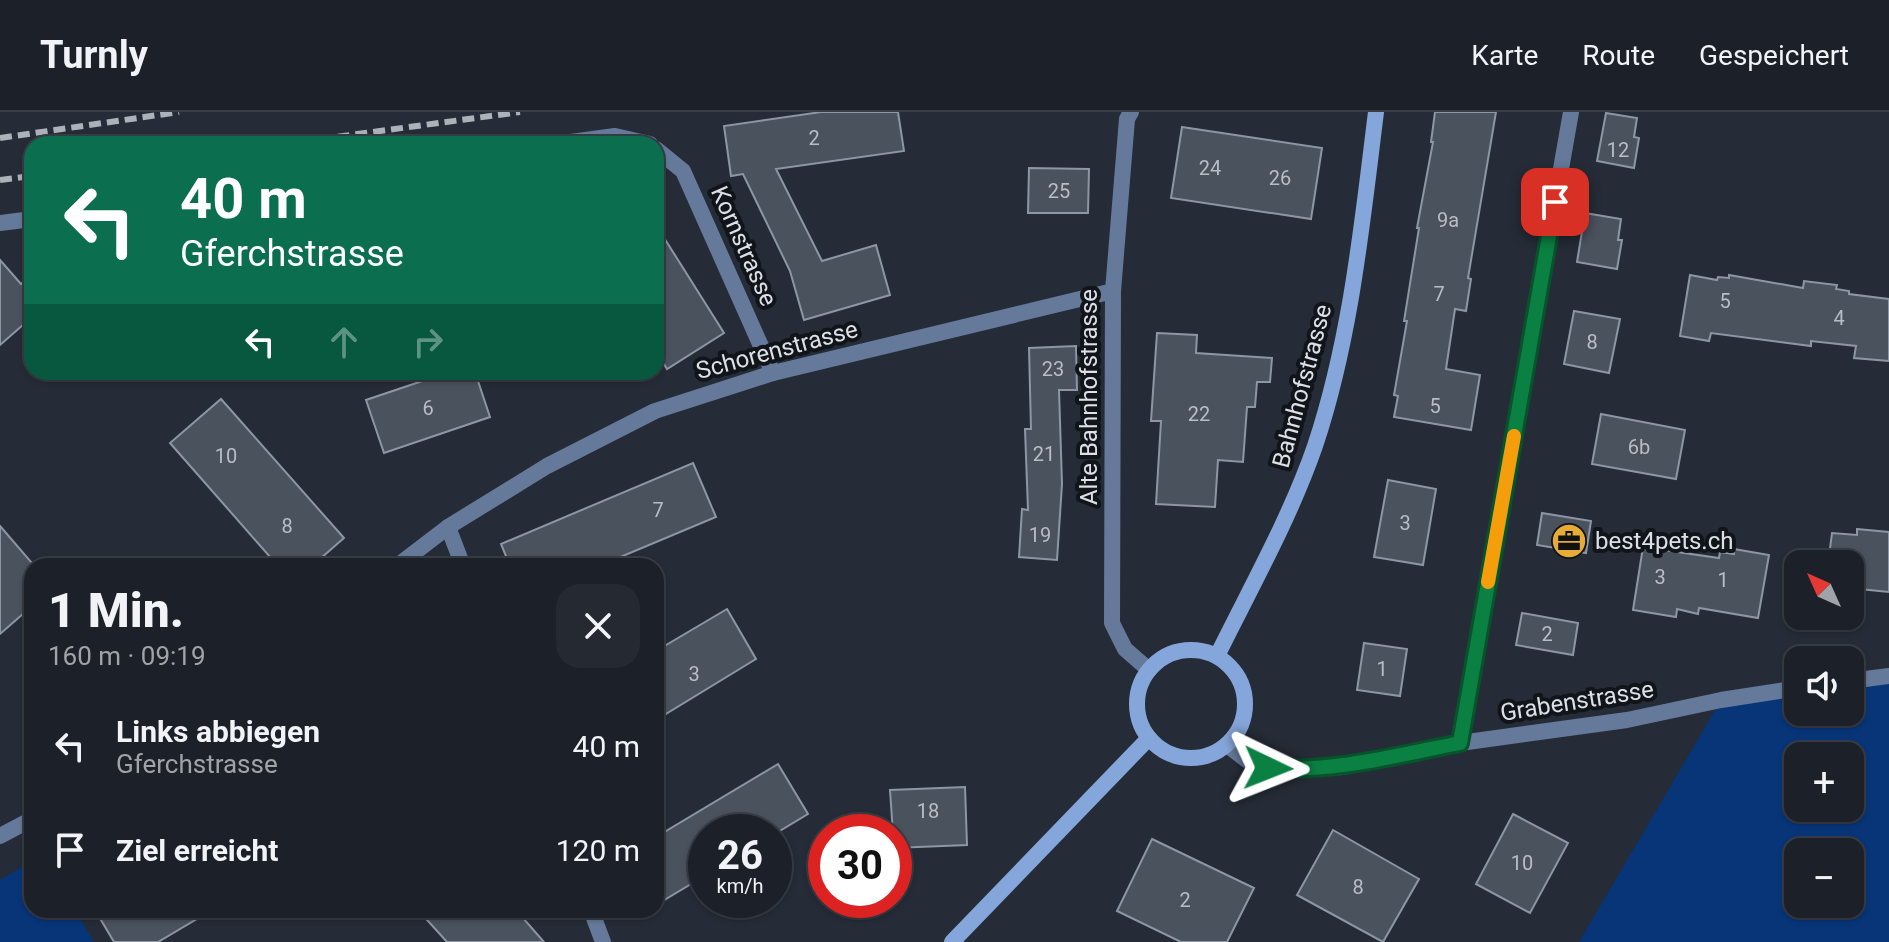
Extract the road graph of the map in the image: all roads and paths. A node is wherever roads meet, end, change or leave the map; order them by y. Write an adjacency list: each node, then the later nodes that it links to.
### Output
1 (1131, 112): 7 (street, Alte Bahnhofstrasse)
2 (1376, 112): 12 (main road, Bahnhofstrasse)
3 (1571, 112): 18 (street)
4 (664, 156): 8 (street, Kornstrasse)
5 (24, 220): 6 (street)
6 (0, 223)
7 (1113, 291): 8 (street, Schorenstrasse); 13 (street, Alte Bahnhofstrasse)
8 (773, 373): 9 (street, Schorenstrasse)
9 (448, 527): 10 (street, Schorenstrasse); 11 (street)
10 (407, 558)
11 (460, 558)
12 (1217, 656): 13 (main road); 19 (main road)
13 (1149, 670): 17 (main road)
14 (1889, 676): 15 (street)
15 (1864, 679)
16 (1784, 690): 18 (street, Grabenstrasse)
17 (1149, 738): 19 (main road); 24 (main road)
18 (1460, 743): 19 (street, Grabenstrasse)
19 (1227, 745)
20 (24, 823): 21 (street)
21 (0, 836)
22 (594, 918): 23 (street)
23 (603, 942)
24 (952, 942)

